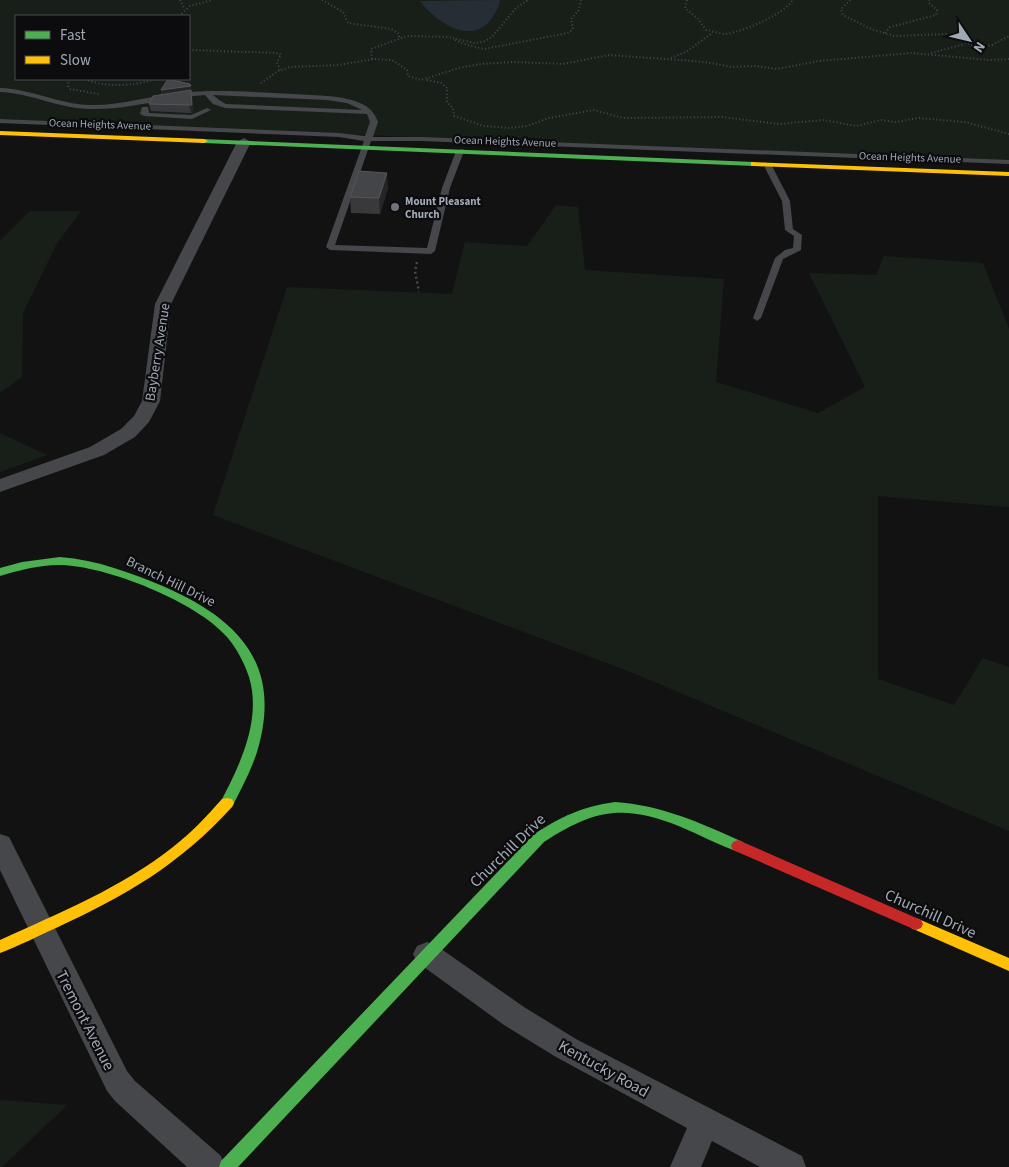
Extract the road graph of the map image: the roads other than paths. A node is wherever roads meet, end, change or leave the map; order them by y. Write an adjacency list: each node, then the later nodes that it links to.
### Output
1 (0, 90): 3 (lane)
2 (208, 94): 3 (lane); 4 (lane); 7 (lane)
3 (139, 103): 5 (lane)
4 (220, 105): 5 (lane); 7 (lane)
5 (207, 110): 6 (lane)
6 (197, 112)
7 (370, 112): 11 (lane)
8 (0, 120): 11 (lane)
9 (0, 133): 10 (main road, Ocean Heights Avenue)
10 (244, 142): 11 (main road, Ocean Heights Avenue); 17 (street, Bayberry Avenue)
11 (367, 144): 12 (main road, Ocean Heights Avenue); 12 (lane); 13 (lane)
12 (460, 151): 14 (main road, Ocean Heights Avenue)
13 (1009, 162)
14 (767, 164): 15 (main road, Ocean Heights Avenue); 16 (lane)
15 (1009, 174)
16 (756, 318)
17 (0, 486)
18 (0, 572): 20 (main road, Branch Hill Drive)
19 (0, 844): 20 (street, Tremont Avenue)
20 (40, 928): 21 (main road, Branch Hill Drive); 25 (street, Tremont Avenue)
21 (0, 947)
22 (427, 954): 23 (main road, Churchill Drive); 24 (street, Kentucky Road); 26 (main road, Churchill Drive)
23 (1009, 965)
24 (705, 1123): 27 (street); 28 (street, Kentucky Road)
25 (210, 1167)
26 (227, 1167)
27 (685, 1167)
28 (791, 1167)

